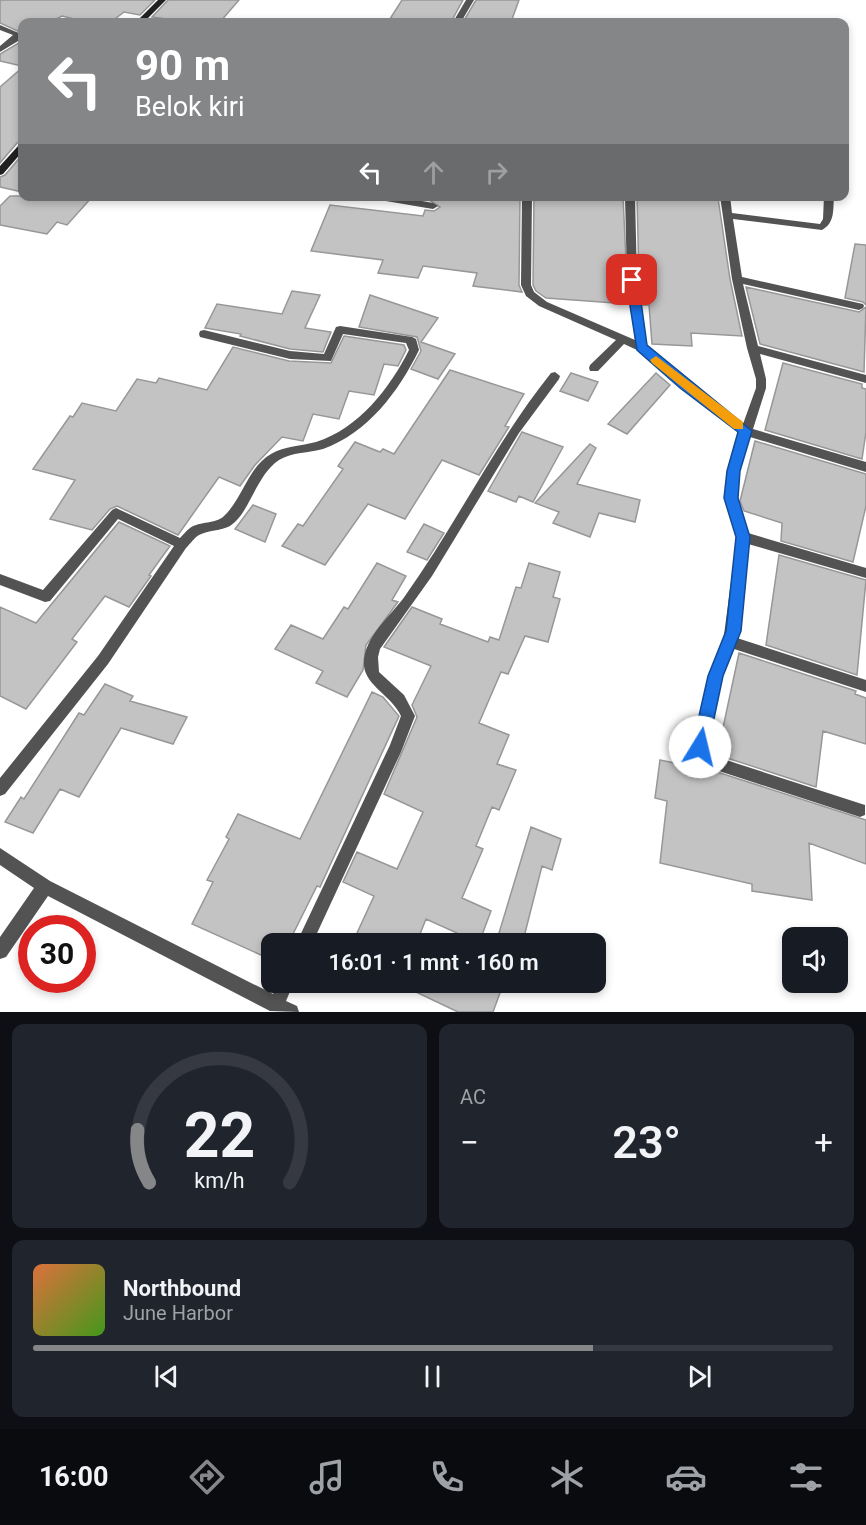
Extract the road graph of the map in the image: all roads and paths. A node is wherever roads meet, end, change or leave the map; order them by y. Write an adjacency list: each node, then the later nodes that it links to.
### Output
1 (162, 0): 3 (street)
2 (470, 0): 4 (street)
3 (144, 18)
4 (459, 18)
5 (0, 27): 6 (street)
6 (0, 50)
7 (18, 152): 8 (street)
8 (0, 172)
9 (404, 201): 14 (street)
10 (527, 201): 19 (street)
11 (630, 201): 20 (street)
12 (726, 201): 15 (street)
13 (829, 201): 15 (street)
14 (433, 206)
15 (727, 215): 16 (street)
16 (737, 279): 17 (street); 21 (street)
17 (859, 306)
18 (204, 334): 28 (street)
19 (623, 339): 20 (street); 22 (street)
20 (641, 347): 25 (street)
21 (752, 348): 24 (street); 25 (street)
22 (594, 368)
23 (555, 376): 37 (street)
24 (866, 379)
25 (745, 431): 26 (street); 27 (street)
26 (866, 467)
27 (743, 537): 29 (street); 31 (street)
28 (182, 544): 30 (street); 33 (street)
29 (866, 573)
30 (0, 579)
31 (730, 642): 32 (street); 34 (street)
32 (866, 686)
33 (0, 789)
34 (860, 810)
35 (0, 856): 36 (street)
36 (45, 886): 38 (street); 40 (street)
37 (309, 933)
38 (0, 951)
39 (285, 993): 40 (street)
40 (283, 1008)

